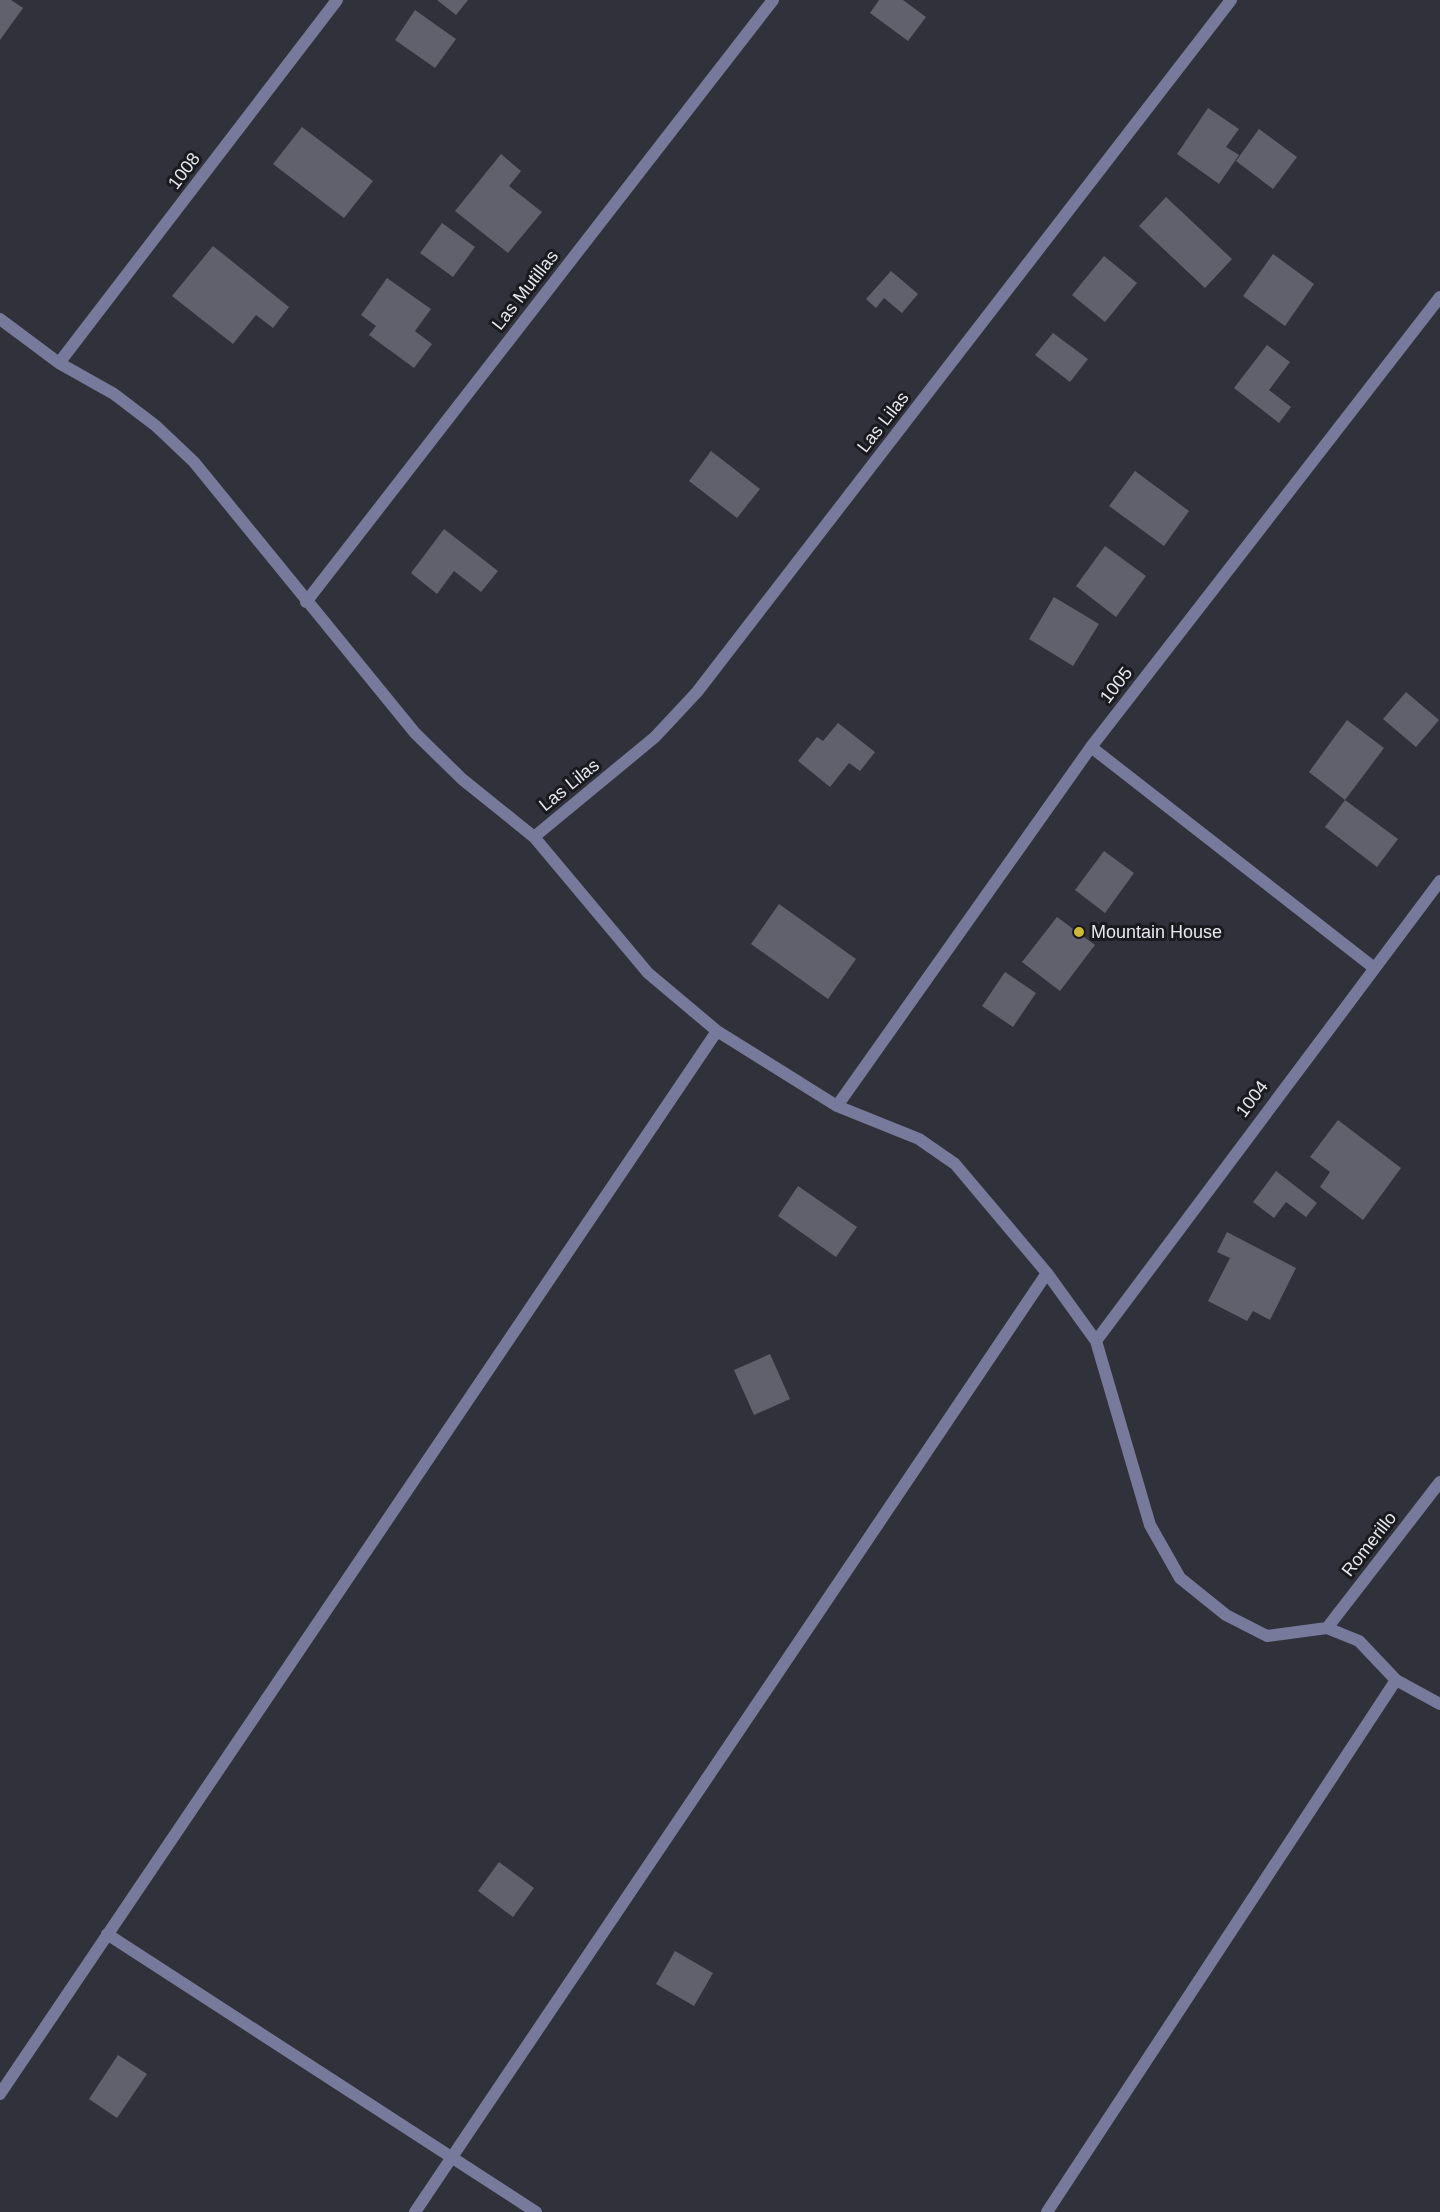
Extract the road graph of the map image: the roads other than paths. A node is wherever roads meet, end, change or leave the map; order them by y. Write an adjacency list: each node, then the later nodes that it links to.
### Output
1 (337, 0): 6 (street, 1008)
2 (773, 0): 7 (street, Las Mutillas)
3 (1231, 0): 9 (street, Las Lilas)
4 (1440, 297): 8 (street, 1005)
5 (0, 319): 6 (street)
6 (59, 363): 7 (street)
7 (306, 602): 9 (street)
8 (1091, 747): 11 (street); 13 (street, 1005)
9 (534, 837): 12 (street)
10 (1440, 881): 11 (street, 1004)
11 (1373, 967): 15 (street, 1004)
12 (717, 1031): 13 (street); 20 (street)
13 (837, 1106): 14 (street)
14 (1047, 1273): 15 (street); 22 (street)
15 (1096, 1341): 17 (street)
16 (1440, 1482): 17 (street, Romerillo)
17 (1327, 1628): 18 (street)
18 (1396, 1680): 19 (street); 25 (street)
19 (1440, 1704)
20 (106, 1934): 21 (street); 22 (street)
21 (0, 2094)
22 (451, 2157): 23 (street); 24 (street)
23 (415, 2212)
24 (536, 2212)
25 (1047, 2212)

